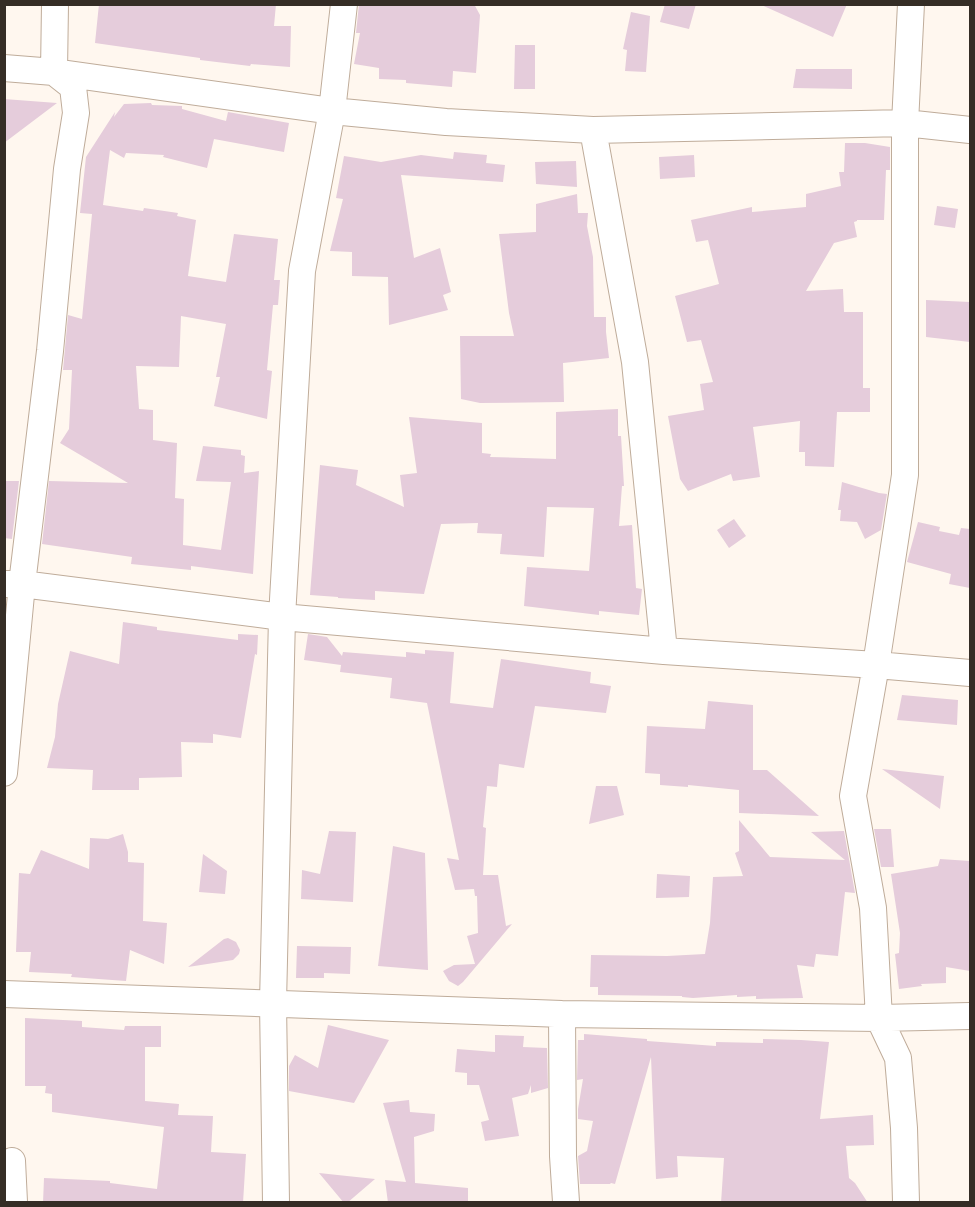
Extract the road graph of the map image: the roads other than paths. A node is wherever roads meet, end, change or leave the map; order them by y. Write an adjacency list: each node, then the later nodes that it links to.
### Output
1 (55, 4): 5 (street)
2 (344, 4): 6 (street)
3 (911, 4): 7 (street)
4 (4, 69): 5 (street)
5 (54, 72): 6 (street); 10 (street)
6 (332, 111): 8 (street); 11 (street)
7 (905, 123): 8 (street); 9 (street); 13 (street)
8 (593, 130): 12 (street)
9 (970, 130)
10 (13, 584): 11 (street); 15 (street)
11 (282, 617): 12 (street); 17 (street)
12 (664, 651): 13 (street)
13 (876, 665): 14 (street); 20 (street)
14 (970, 673)
15 (4, 773)
16 (4, 994): 17 (street)
17 (273, 1003): 18 (street); 23 (street)
18 (562, 1014): 20 (street); 24 (street)
19 (970, 1016): 20 (street)
20 (879, 1018): 25 (street)
21 (12, 1161): 22 (street)
22 (14, 1203)
23 (276, 1203)
24 (566, 1203)
25 (906, 1203)

